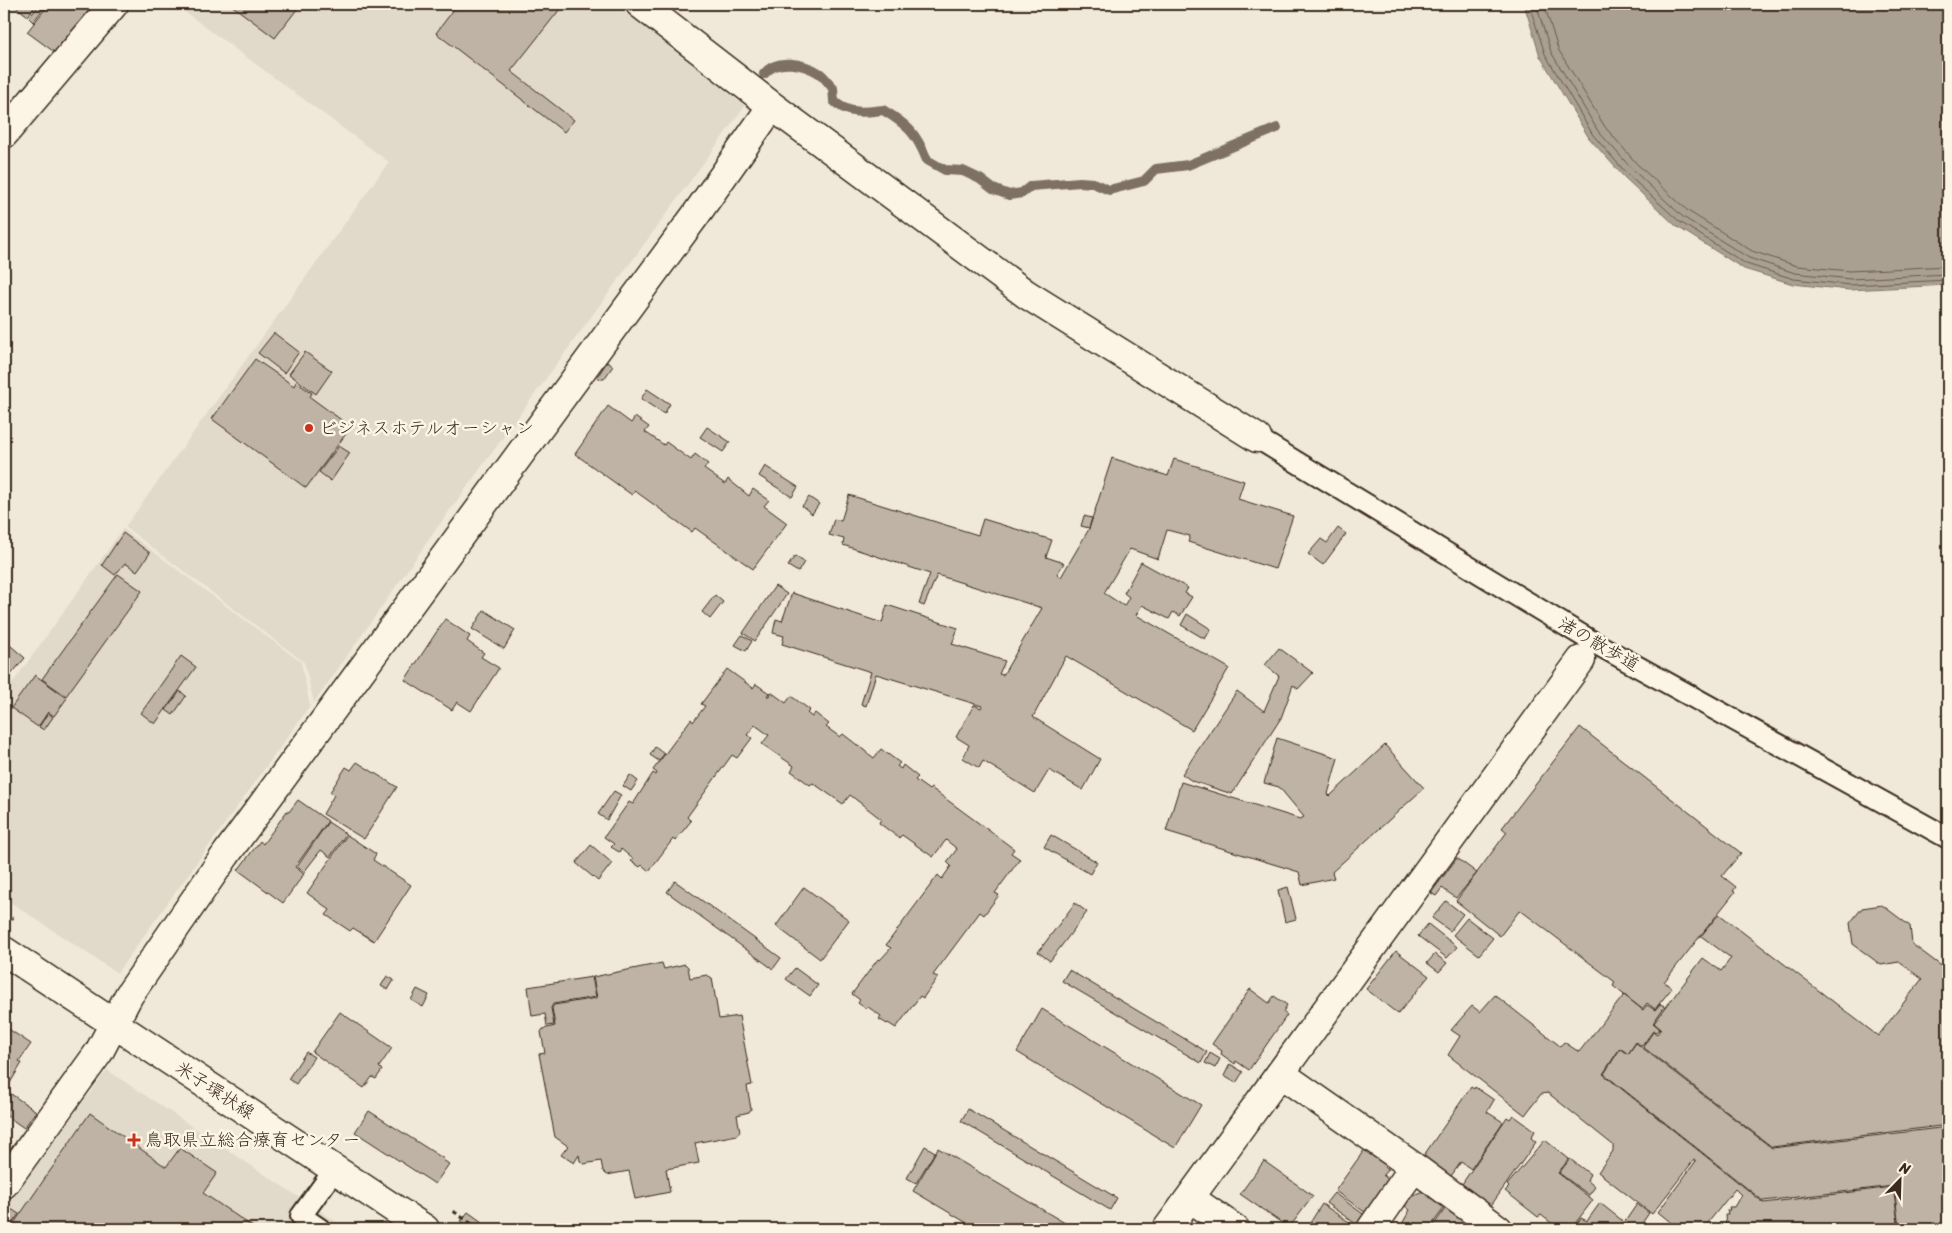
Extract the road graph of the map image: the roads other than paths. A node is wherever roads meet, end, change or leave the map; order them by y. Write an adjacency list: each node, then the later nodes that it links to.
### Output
1 (114, 4): 4 (street)
2 (640, 4): 3 (street)
3 (772, 106): 5 (street); 9 (street)
4 (4, 134)
5 (1256, 438): 6 (lane, 渚の散歩道)
6 (1587, 651): 7 (lane, 渚の散歩道); 10 (street)
7 (1948, 838)
8 (4, 951): 9 (street, 米子環状線)
9 (113, 1023): 12 (street, 米子環状線); 13 (street)
10 (1281, 1074): 11 (street); 14 (street)
11 (1414, 1167): 19 (street); 20 (street)
12 (335, 1169): 15 (lane); 16 (street, 米子環状線)
13 (4, 1184)
14 (1190, 1198): 17 (street); 18 (street)
15 (320, 1229)
16 (425, 1229)
17 (1167, 1229)
18 (1235, 1229)
19 (1371, 1229)
20 (1498, 1229)

